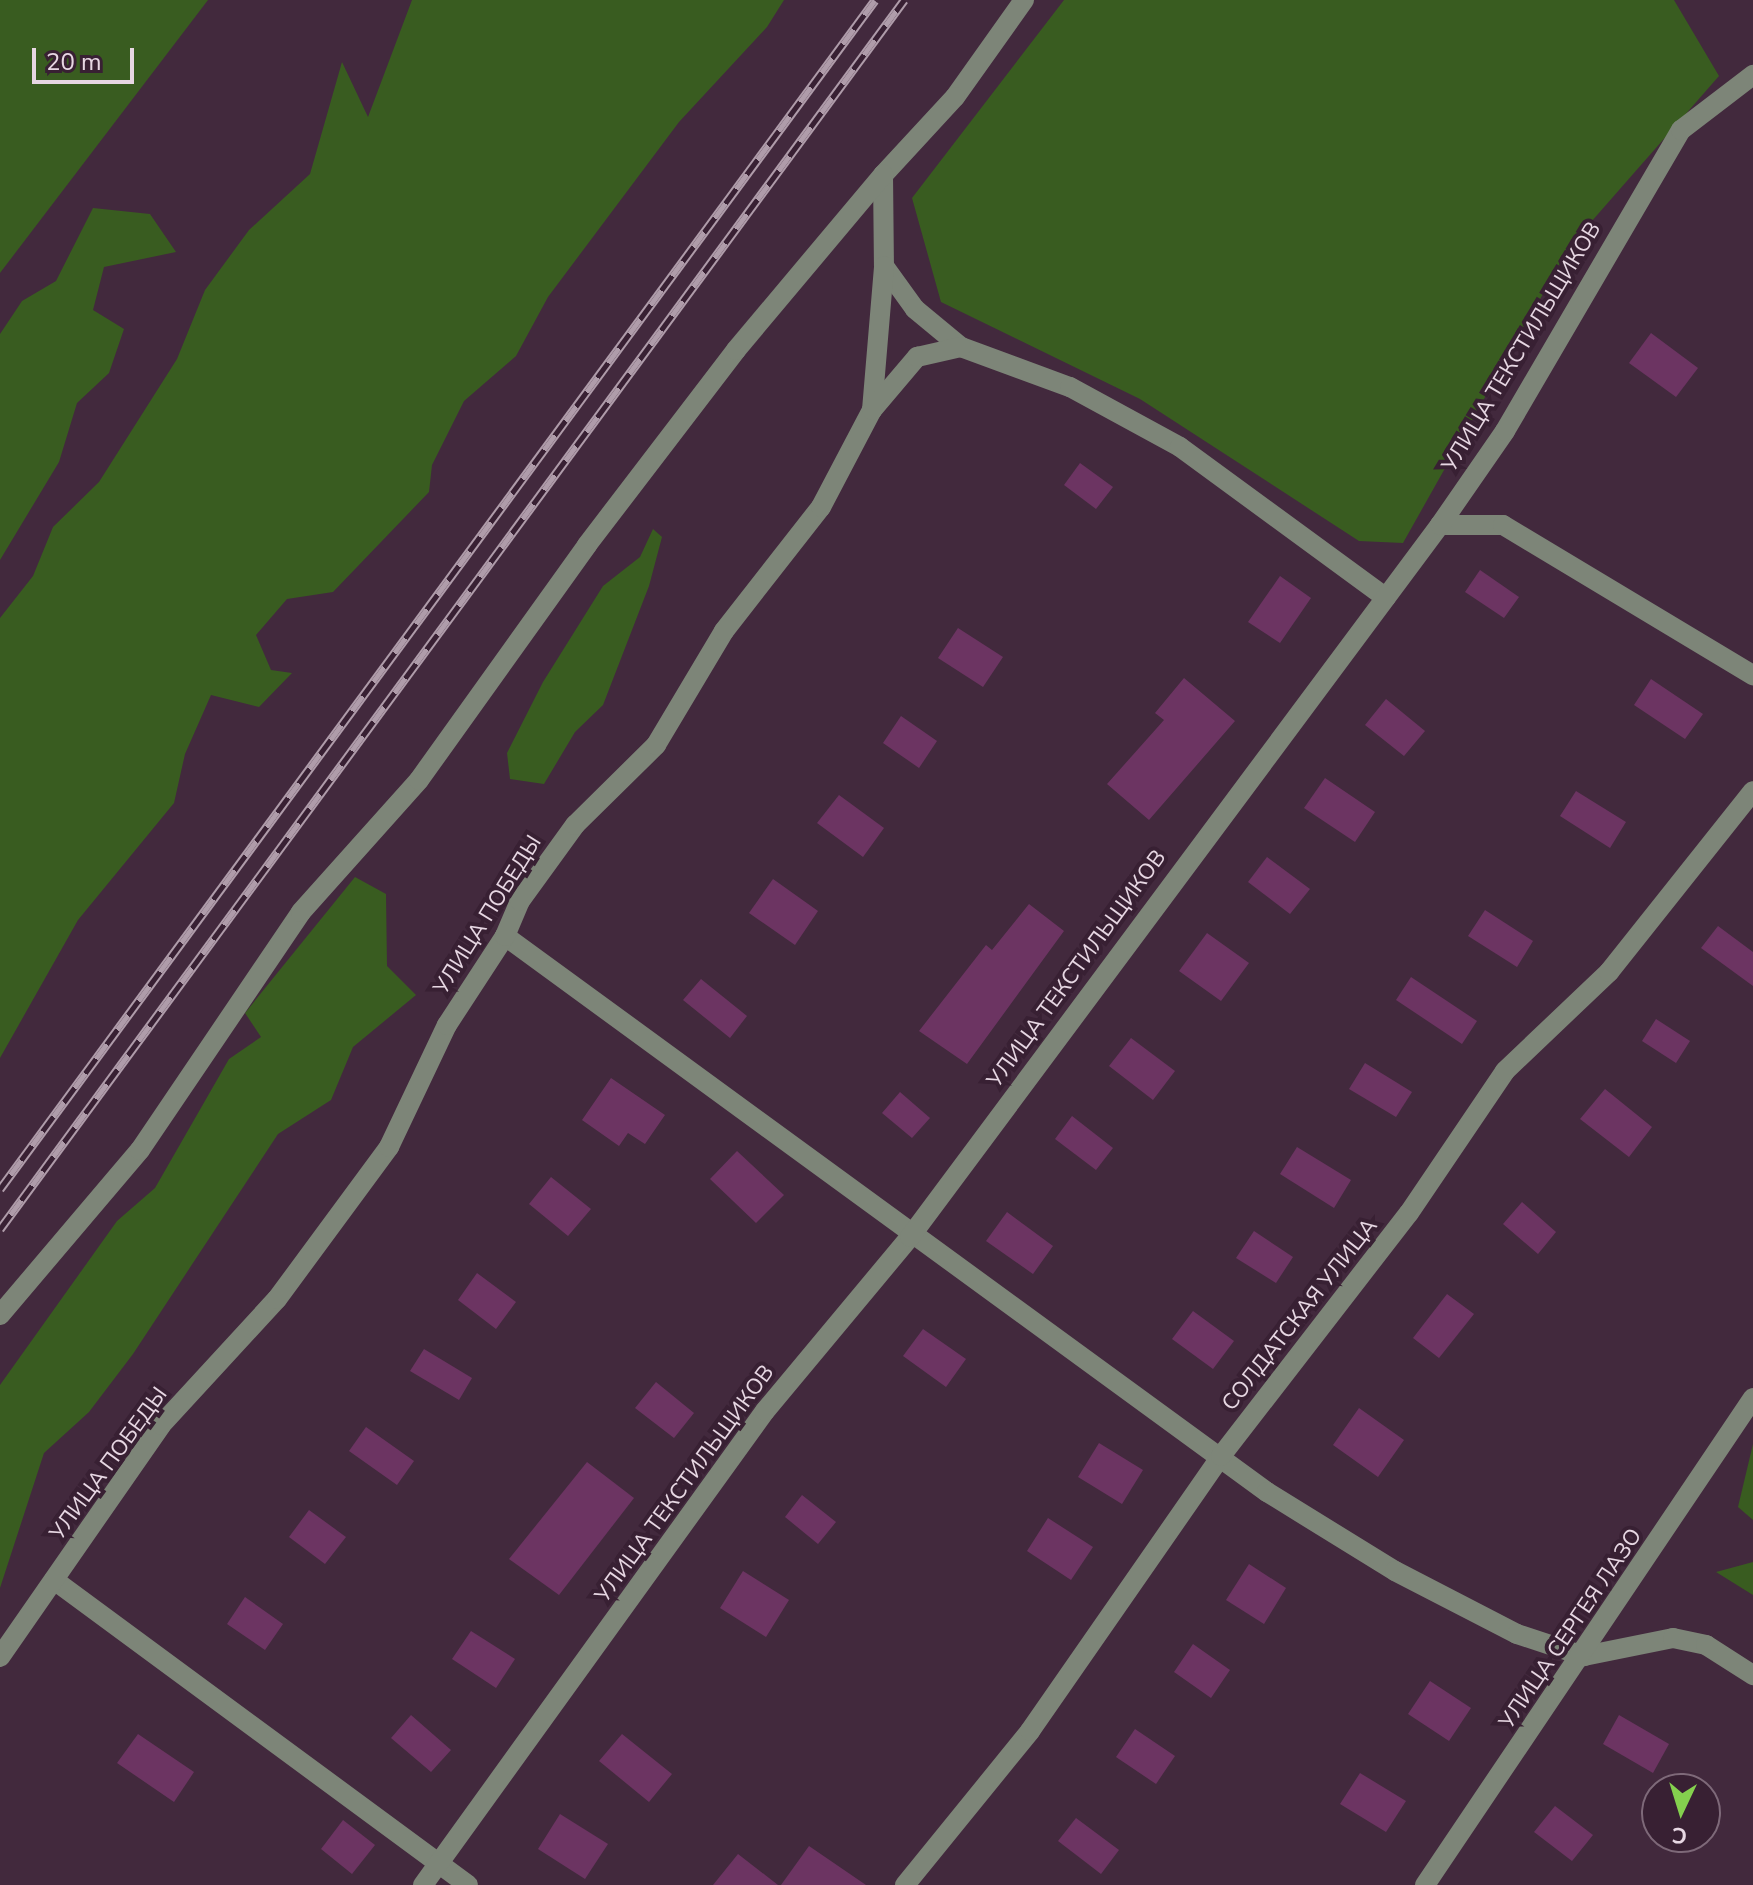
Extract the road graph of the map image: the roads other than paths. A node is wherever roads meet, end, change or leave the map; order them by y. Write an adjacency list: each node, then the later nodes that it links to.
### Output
1 (1024, 0): 3 (street)
2 (1753, 75): 7 (street, УЛИЦА ТЕКСТИЛЬЩИКОВ)
3 (883, 175): 4 (street); 13 (street)
4 (884, 266): 5 (street); 6 (street)
5 (961, 347): 6 (street, УЛИЦА ПОБЕДЫ); 8 (street)
6 (872, 410): 11 (street, УЛИЦА ПОБЕДЫ)
7 (1440, 525): 8 (street, УЛИЦА ТЕКСТИЛЬЩИКОВ); 9 (street)
8 (1386, 598): 12 (street, УЛИЦА ТЕКСТИЛЬЩИКОВ)
9 (1753, 675)
10 (1753, 791): 15 (street, СОЛДАТСКАЯ УЛИЦА)
11 (505, 936): 12 (street); 16 (street, УЛИЦА ПОБЕДЫ)
12 (910, 1237): 15 (street); 20 (street, УЛИЦА ТЕКСТИЛЬЩИКОВ)
13 (0, 1315)
14 (1753, 1398): 17 (street, УЛИЦА СЕРГЕЯ ЛАЗО)
15 (1221, 1456): 17 (street); 23 (street, СОЛДАТСКАЯ УЛИЦА)
16 (54, 1580): 18 (street, УЛИЦА ПОБЕДЫ); 20 (street)
17 (1584, 1656): 19 (street); 24 (street, УЛИЦА СЕРГЕЯ ЛАЗО)
18 (0, 1657)
19 (1753, 1675)
20 (440, 1860): 21 (street, УЛИЦА ТЕКСТИЛЬЩИКОВ); 22 (street)
21 (423, 1885)
22 (468, 1885)
23 (905, 1885)
24 (1425, 1885)

